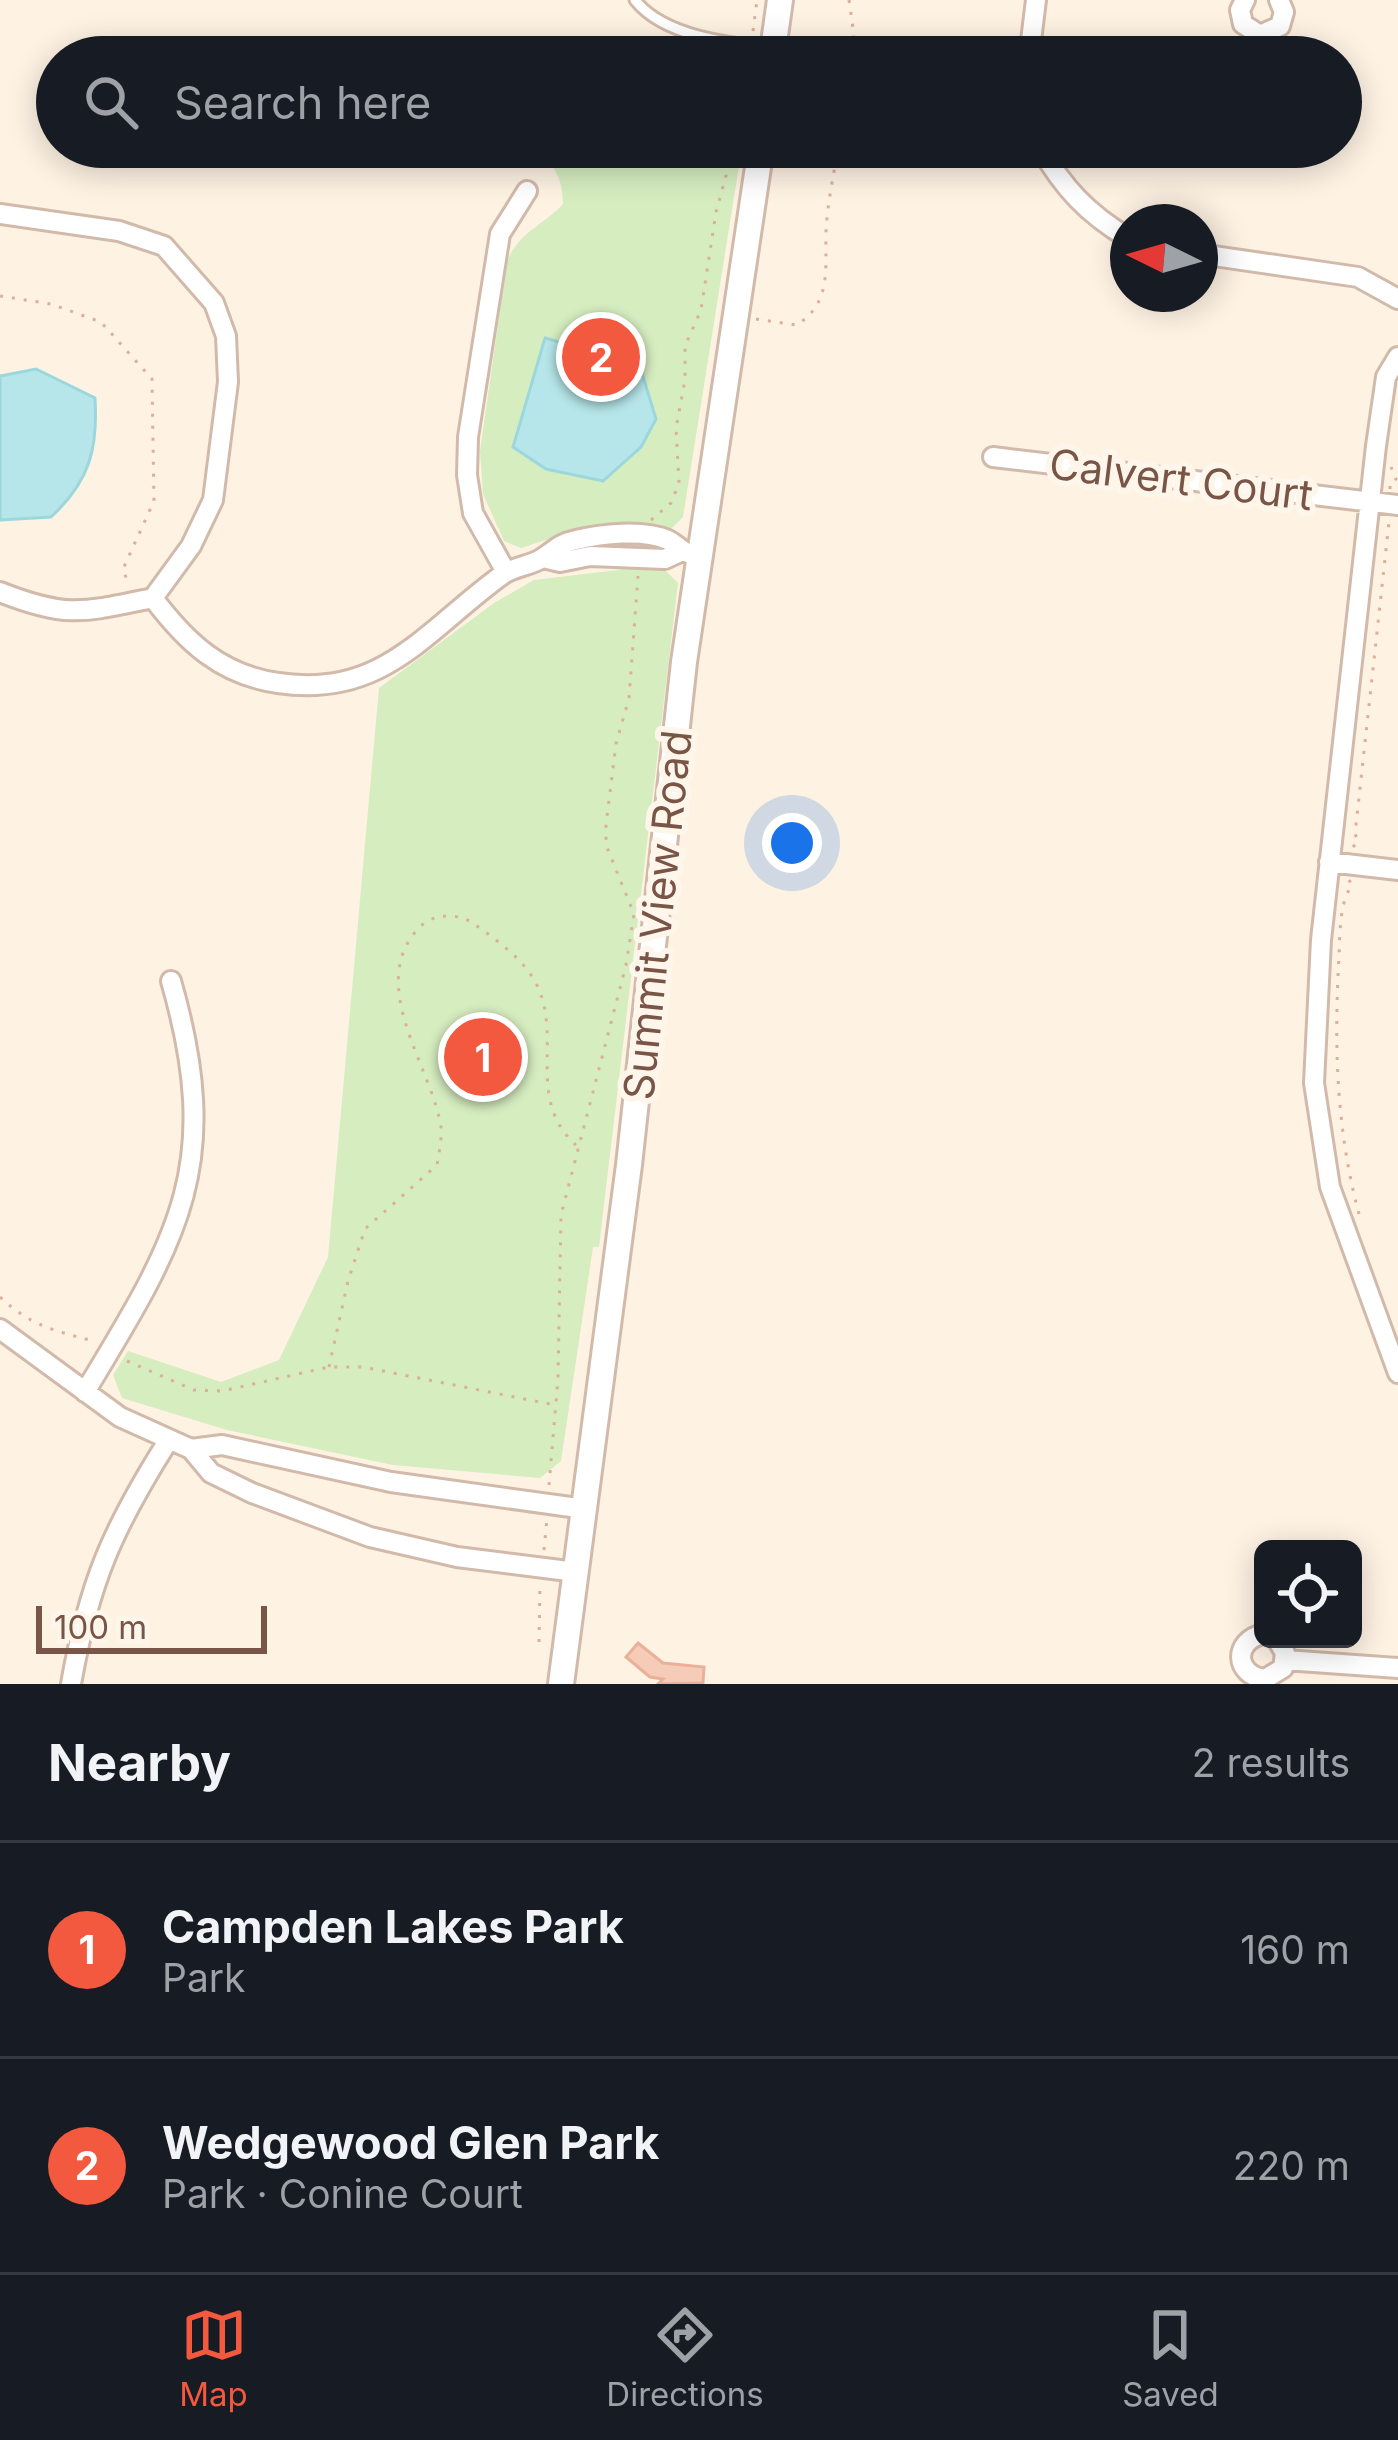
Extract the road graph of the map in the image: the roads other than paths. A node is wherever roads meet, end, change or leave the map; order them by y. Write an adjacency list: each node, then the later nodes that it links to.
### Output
1 (635, 0): 6 (lane)
2 (780, 0): 7 (street)
3 (1036, 0): 8 (street)
4 (1245, 0): 5 (street)
5 (1279, 0)
6 (710, 36)
7 (769, 36)
8 (1032, 36)
9 (757, 168): 20 (street, Summit View Road)
10 (1052, 168): 13 (street)
11 (527, 191): 22 (street)
12 (0, 214): 24 (street)
13 (1110, 226)
14 (1218, 257): 15 (street)
15 (1398, 299)
16 (1398, 357): 18 (street)
17 (993, 457): 18 (street, Calvert Court)
18 (1370, 502): 19 (street, Calvert Court); 25 (street)
19 (1398, 505)
20 (690, 554): 21 (street); 21 (street); 33 (street, Summit View Road)
21 (543, 558): 22 (street)
22 (506, 572): 24 (street)
23 (0, 592): 24 (street)
24 (143, 600)
25 (1329, 862): 26 (street); 29 (street)
26 (1398, 870)
27 (171, 981): 30 (street)
28 (0, 1329): 30 (street)
29 (1398, 1373)
30 (85, 1392): 31 (street)
31 (168, 1441): 32 (street); 39 (street)
32 (191, 1449): 33 (street); 34 (street)
33 (584, 1509): 34 (street, Summit View Road)
34 (576, 1572): 40 (street, Summit View Road)
35 (1254, 1639): 37 (street)
36 (1280, 1648): 37 (street)
37 (1286, 1660): 38 (street)
38 (1398, 1668)
39 (71, 1684)
40 (561, 1684)

